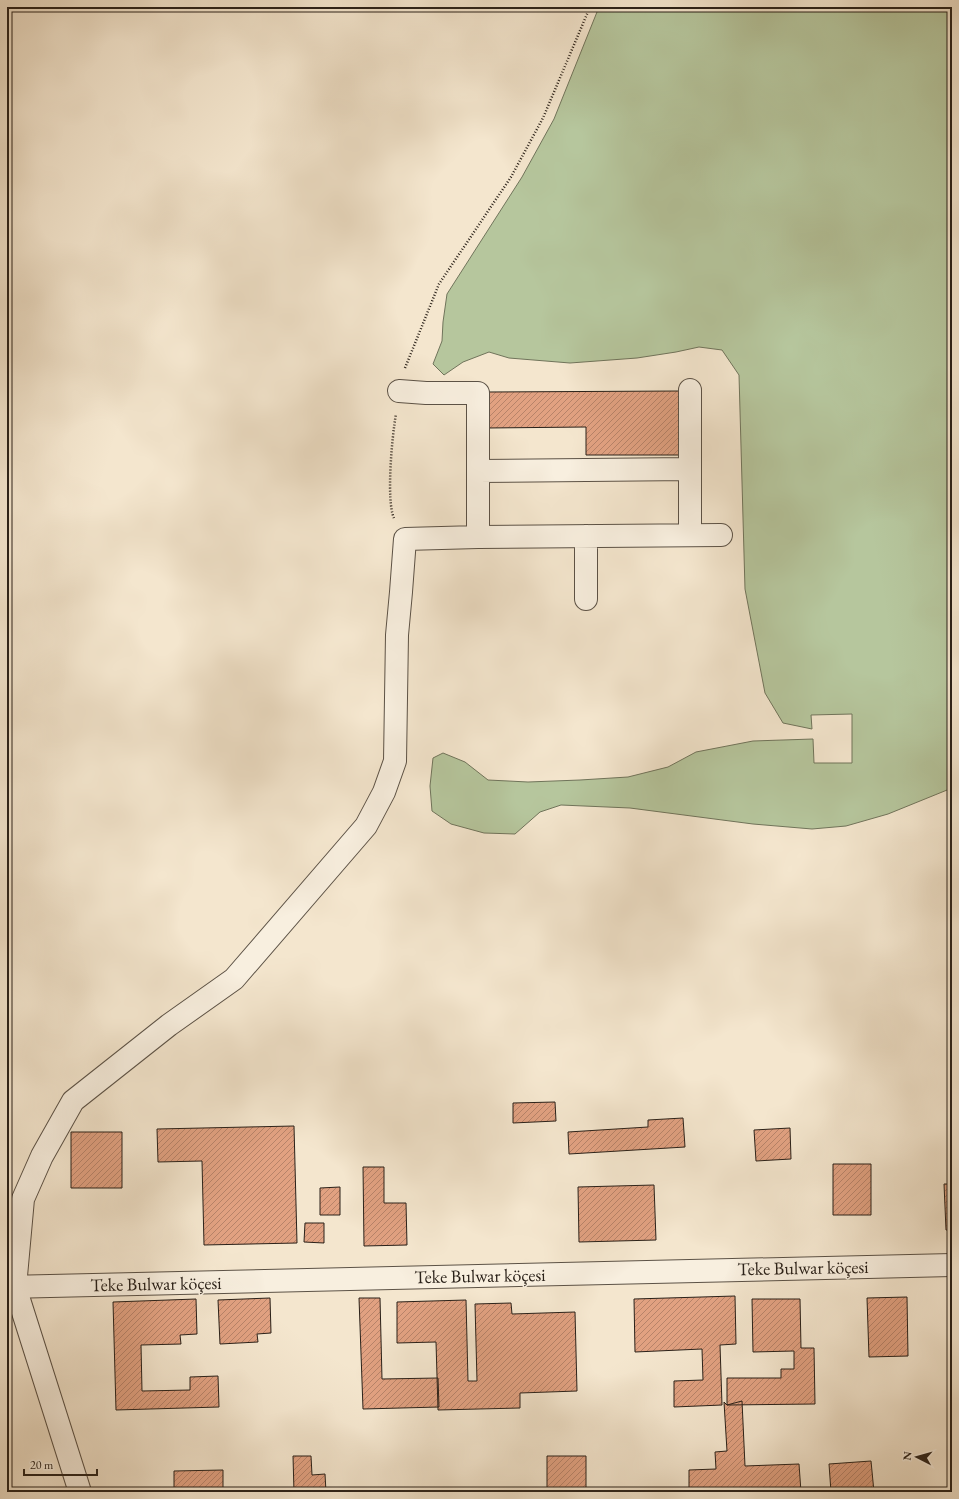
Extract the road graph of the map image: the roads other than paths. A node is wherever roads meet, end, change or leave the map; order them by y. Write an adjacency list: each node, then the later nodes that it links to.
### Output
1 (690, 390): 3 (street)
2 (399, 391): 4 (street)
3 (690, 469): 4 (street); 5 (street)
4 (478, 471): 8 (street)
5 (690, 535): 6 (street); 7 (street)
6 (721, 535)
7 (586, 536): 8 (street); 9 (street)
8 (478, 537): 11 (street)
9 (586, 599)
10 (952, 1265): 11 (street, Teke Bulwar köçesi)
11 (11, 1287): 12 (street)
12 (80, 1492)

